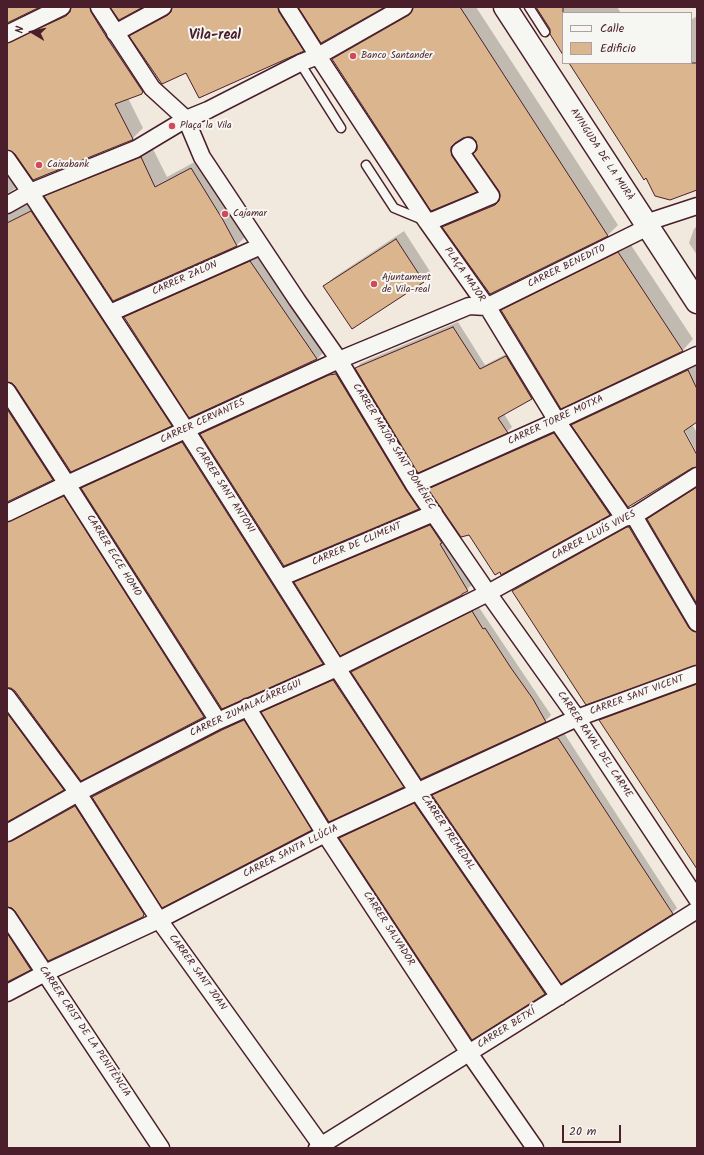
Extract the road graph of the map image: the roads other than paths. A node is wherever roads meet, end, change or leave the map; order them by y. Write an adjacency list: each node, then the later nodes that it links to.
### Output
1 (62, 7): 10 (street)
2 (99, 7): 8 (street)
3 (163, 7): 8 (street)
4 (287, 7): 11 (street, PLAÇA MAJOR)
5 (404, 7): 11 (street)
6 (505, 7): 22 (main road, AVINGUDA DE LA MURÀ)
7 (529, 7): 9 (lane)
8 (115, 32): 13 (street)
9 (545, 32)
10 (7, 34)
11 (318, 56): 12 (street); 21 (street, PLAÇA MAJOR)
12 (300, 64): 13 (street); 14 (lane)
13 (186, 119): 18 (street); 23 (street)
14 (341, 128)
15 (468, 146): 21 (street)
16 (7, 159): 18 (street, CARRER SANT ANTONI)
17 (366, 165): 21 (lane)
18 (30, 192): 19 (street); 26 (street, CARRER SANT ANTONI)
19 (7, 205)
20 (697, 206): 22 (street, CARRER BENEDITO)
21 (427, 222): 25 (street, PLAÇA MAJOR)
22 (646, 225): 24 (main road, AVINGUDA DE LA MURÀ); 25 (street, CARRER BENEDITO)
23 (261, 246): 26 (street, CARRER ZALON); 28 (street)
24 (697, 302)
25 (486, 307): 28 (street, PLAÇA MAJOR); 30 (street)
26 (110, 313): 31 (street, CARRER SANT ANTONI)
27 (697, 355): 30 (street, CARRER TORRE MOTXA)
28 (339, 360): 31 (street, CARRER CERVANTES); 34 (street, CARRER MAJOR SANT DOMÉNEC)
29 (7, 392): 33 (street, CARRER ECCE HOMO)
30 (557, 421): 34 (street, CARRER TORRE MOTXA); 37 (street)
31 (186, 430): 33 (street, CARRER CERVANTES); 38 (street, CARRER SANT ANTONI)
32 (697, 476): 37 (street, CARRER LLUÍS VIVES)
33 (67, 484): 35 (street, CARRER CERVANTES); 46 (street, CARRER ECCE HOMO)
34 (414, 485): 36 (street, CARRER MAJOR SANT DOMÉNEC)
35 (7, 513)
36 (434, 513): 38 (street, CARRER DE CLIMENT); 39 (street, CARRER MAJOR SANT DOMÉNEC)
37 (629, 517): 39 (street, CARRER LLUÍS VIVES); 40 (street)
38 (280, 578): 41 (street, CARRER SANT ANTONI)
39 (488, 593): 41 (street, CARRER ZUMALACÁRREGUI); 45 (street, CARRER RAVAL DEL CARME)
40 (697, 623)
41 (337, 668): 44 (street, CARRER ZUMALACÁRREGUI); 47 (street, CARRER TREMEDAL)
42 (697, 674): 45 (street, CARRER SANT VICENT)
43 (7, 697): 48 (street, CARRER SANT JOAN)
44 (247, 707): 46 (street, CARRER ZUMALACÁRREGUI); 50 (street, CARRER SALVADOR)
45 (577, 718): 47 (street, CARRER SANTA LLÚCIA); 51 (street, CARRER RAVAL DEL CARME)
46 (218, 721): 48 (street, CARRER ZUMALACÁRREGUI)
47 (418, 792): 50 (street, CARRER SANTA LLÚCIA); 56 (street, CARRER TREMEDAL)
48 (78, 793): 49 (street, CARRER ZUMALACÁRREGUI); 53 (street, CARRER SANT JOAN)
49 (7, 833)
50 (325, 834): 53 (street, CARRER SANTA LLÚCIA); 57 (street, CARRER SALVADOR)
51 (697, 901): 56 (street, CARRER BETXÍ)
52 (7, 916): 54 (street, CARRER CRIST DE LA PENITÈNCIA)
53 (159, 920): 54 (street, CARRER SANTA LLÚCIA); 58 (street, CARRER SANT JOAN)
54 (45, 973): 55 (street, CARRER SANTA LLÚCIA); 59 (street, CARRER CRIST DE LA PENITÈNCIA)
55 (7, 994)
56 (559, 997): 57 (street, CARRER BETXÍ)
57 (469, 1053): 58 (street, CARRER BETXÍ); 60 (street, CARRER SALVADOR)
58 (320, 1147)
59 (161, 1148)
60 (535, 1148)

